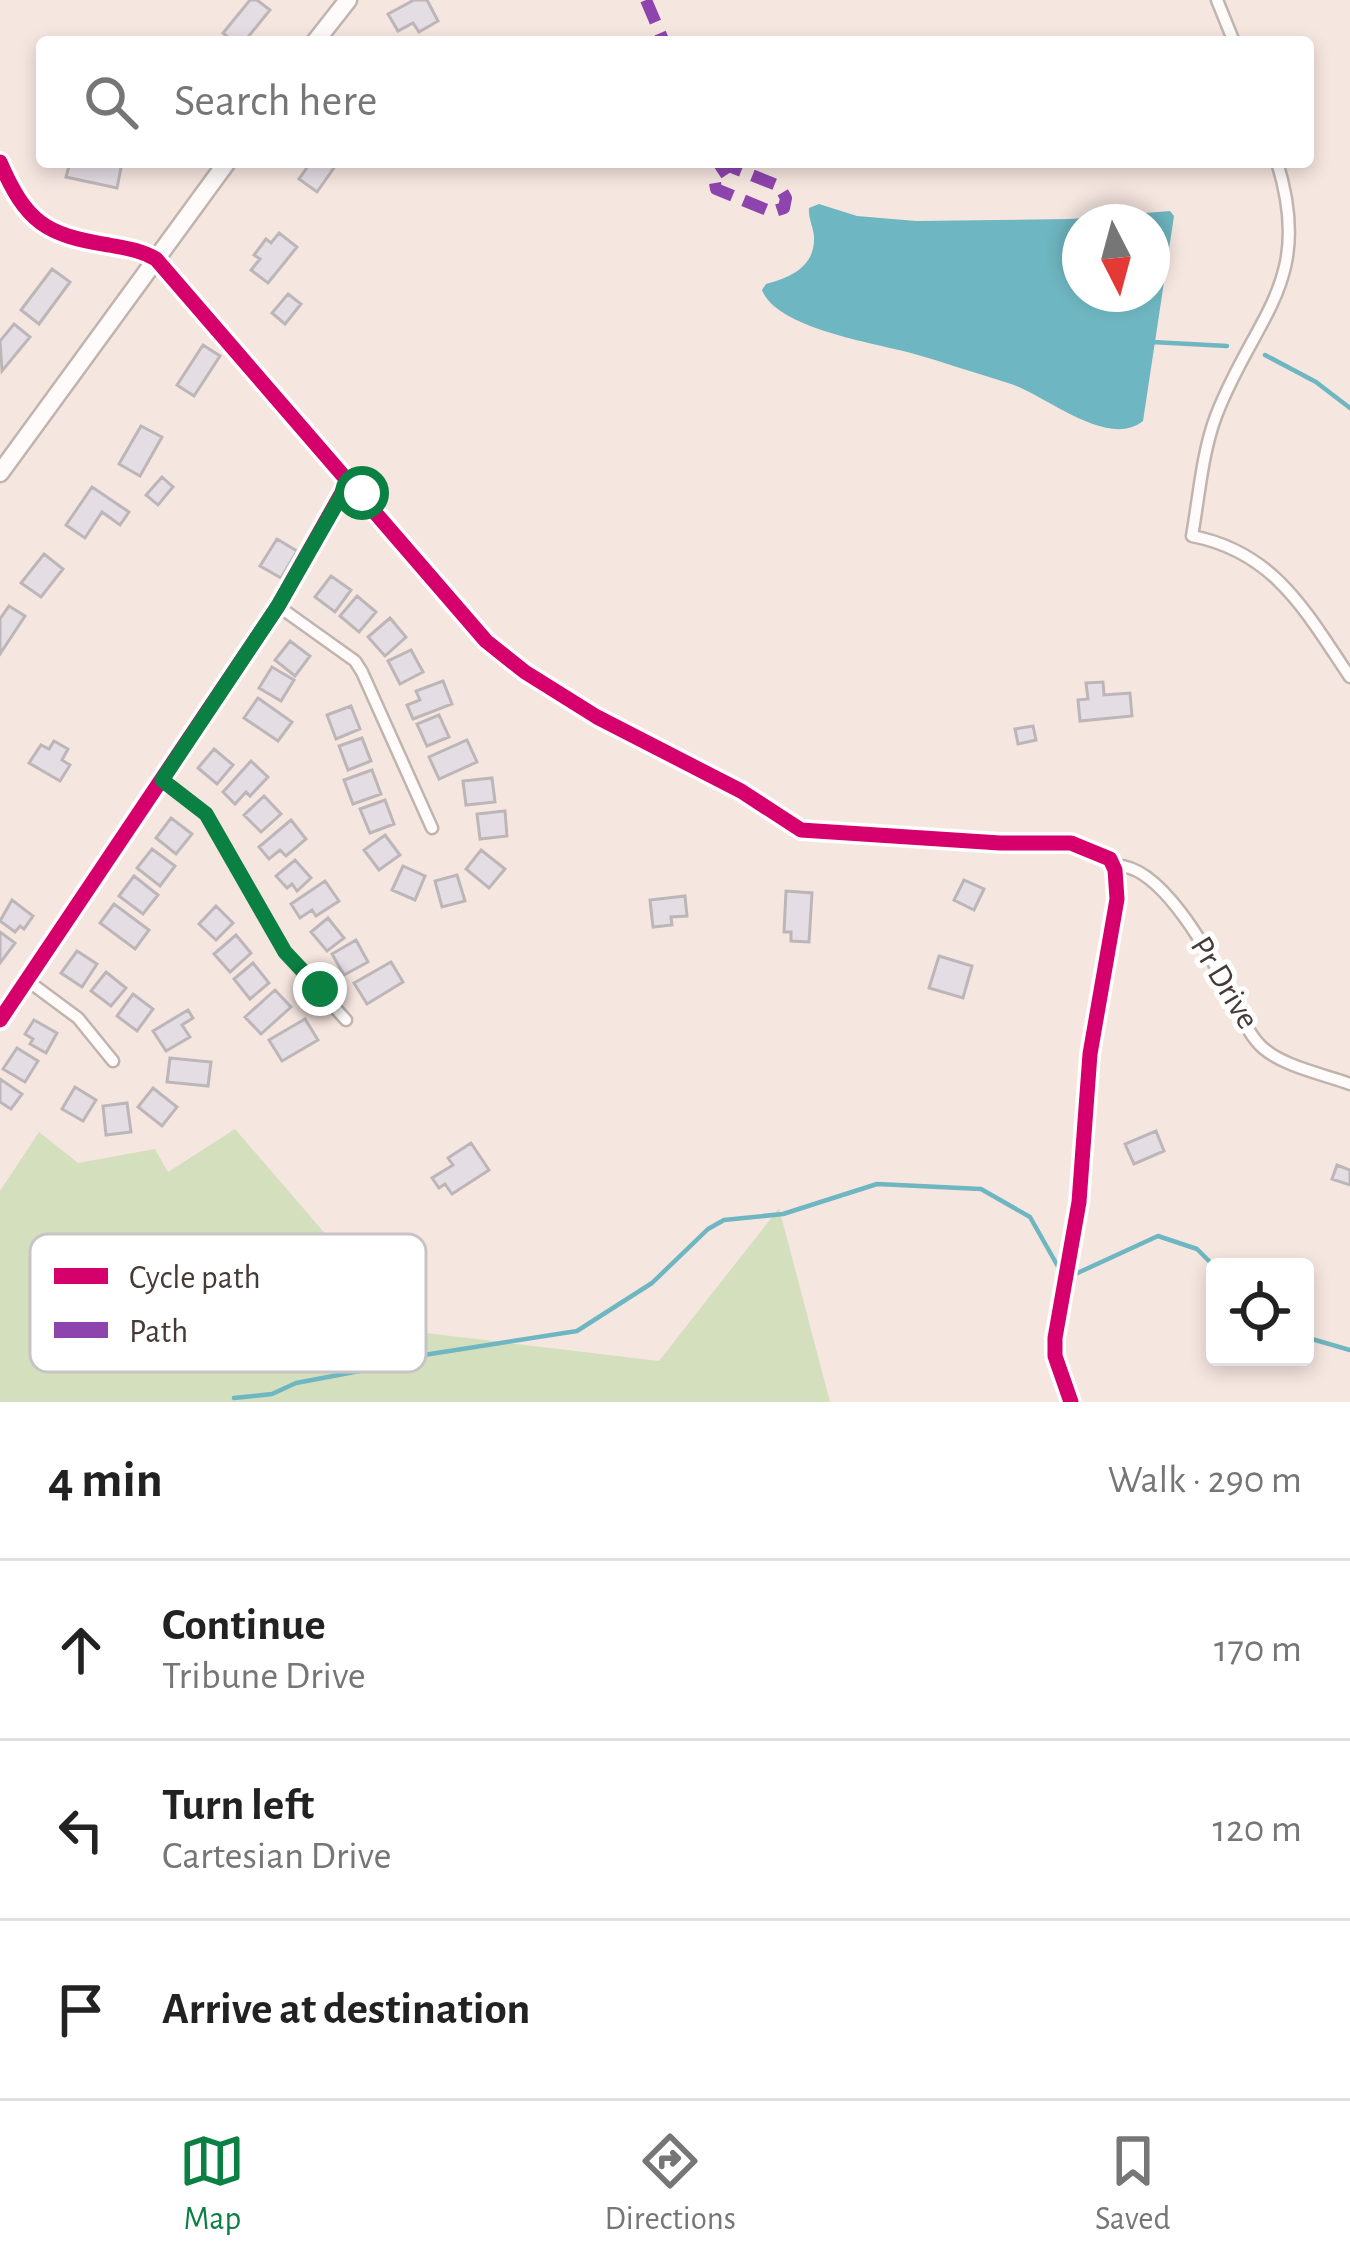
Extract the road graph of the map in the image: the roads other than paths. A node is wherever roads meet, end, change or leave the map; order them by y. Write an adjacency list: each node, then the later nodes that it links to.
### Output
1 (348, 0): 3 (main road)
2 (1217, 0): 4 (street)
3 (320, 36)
4 (1232, 36)
5 (0, 162): 8 (street)
6 (222, 168): 8 (main road)
7 (1278, 168): 12 (street)
8 (156, 259): 9 (main road); 10 (street, Pr Drive)
9 (0, 473)
10 (349, 482): 11 (street); 15 (street, Pr Drive)
11 (278, 606): 13 (street); 14 (street)
12 (1350, 677)
13 (162, 780): 16 (street); 18 (street)
14 (432, 828)
15 (1113, 866): 20 (street, Pr Drive); 21 (street)
16 (28, 981): 17 (street); 19 (street)
17 (0, 1020)
18 (346, 1020)
19 (112, 1061)
20 (1350, 1084)
21 (1071, 1402)

